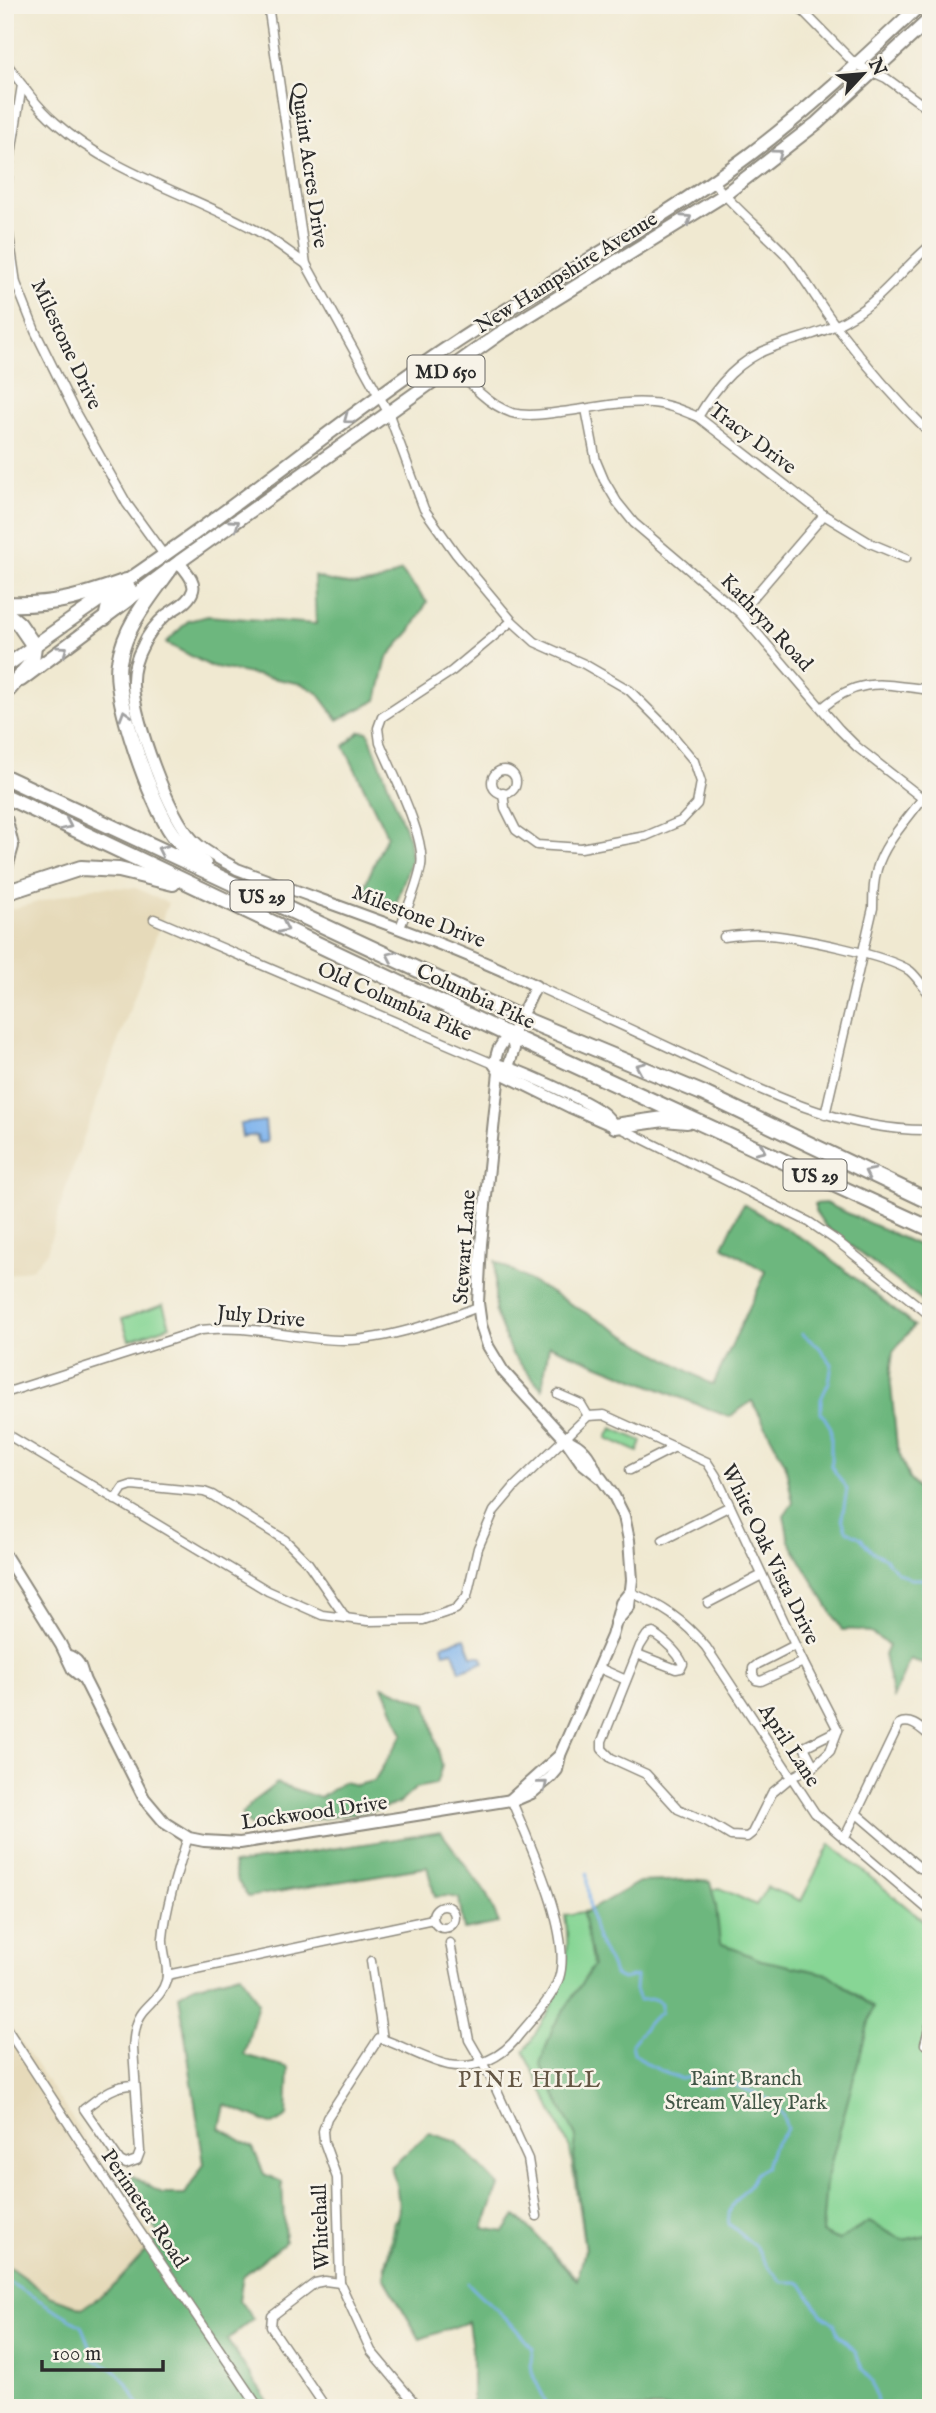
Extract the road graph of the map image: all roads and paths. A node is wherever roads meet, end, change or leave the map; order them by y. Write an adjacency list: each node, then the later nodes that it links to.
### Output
1 (268, 5): 13 (street, Quaint Acres Drive)
2 (797, 5): 6 (street)
3 (920, 5): 6 (main road, New Hampshire Avenue / MD 650)
4 (931, 18): 7 (main road, New Hampshire Avenue / MD 650)
5 (5, 61): 8 (street)
6 (855, 64): 7 (street); 10 (main road, New Hampshire Avenue / MD 650)
7 (873, 72): 9 (street); 11 (main road, New Hampshire Avenue / MD 650, one-way to 7)
8 (22, 85): 13 (street); 25 (street, Milestone Drive)
9 (931, 110)
10 (712, 180): 11 (street); 14 (main road, New Hampshire Avenue / MD 650)
11 (724, 195): 15 (main road, New Hampshire Avenue / MD 650, one-way to 11); 16 (street)
12 (931, 245): 16 (street)
13 (306, 264): 18 (street, Quaint Acres Drive)
14 (538, 289): 15 (main road); 18 (main road, New Hampshire Avenue / MD 650)
15 (547, 304): 17 (main road, New Hampshire Avenue / MD 650)
16 (835, 325): 21 (street); 22 (street)
17 (454, 365): 19 (street, Tracy Drive); 20 (main road, New Hampshire Avenue / MD 650)
18 (379, 395): 20 (street, Quaint Acres Drive); 25 (main road, New Hampshire Avenue / MD 650, one-way to 25)
19 (586, 409): 21 (street, Tracy Drive); 29 (street, Kathryn Road)
20 (388, 412): 25 (main road, New Hampshire Avenue / MD 650, one-way to 20); 30 (street, Quaint Acres Drive)
21 (698, 417): 23 (street, Tracy Drive)
22 (931, 434)
23 (824, 515): 24 (street, Tracy Drive); 29 (street)
24 (906, 558)
25 (171, 562): 26 (main road, New Hampshire Avenue / MD 650); 34 (main road, New Hampshire Avenue / MD 650, one-way to 25); 43 (highway, one-way to 25); 47 (street, Milestone Drive)
26 (126, 581): 27 (highway); 31 (main road, New Hampshire Avenue / MD 650)
27 (5, 604)
28 (5, 612): 31 (highway)
29 (740, 613): 35 (street, Kathryn Road)
30 (512, 621): 37 (street, Quaint Acres Drive); 47 (street)
31 (34, 646): 32 (main road, New Hampshire Avenue / MD 650); 34 (highway)
32 (5, 667)
33 (931, 690): 35 (street)
34 (6, 691)
35 (822, 708): 39 (street, Kathryn Road)
36 (5, 777): 43 (highway, Columbia Pike / US 29, one-way to 36)
37 (503, 793)
38 (5, 796): 45 (highway, Columbia Pike / US 29, one-way to 45)
39 (922, 799): 40 (street, Kathryn Road); 49 (street)
40 (931, 806)
41 (5, 821): 42 (highway)
42 (5, 867)
43 (219, 876): 52 (highway, Columbia Pike / US 29, one-way to 43)
44 (5, 893): 45 (highway)
45 (223, 899): 53 (highway, Columbia Pike / US 29, one-way to 53)
46 (154, 919): 54 (street, Old Columbia Pike)
47 (400, 928): 50 (street, Milestone Drive)
48 (724, 937): 49 (street)
49 (863, 954): 51 (street); 57 (street)
50 (536, 986): 52 (street, Stewart Lane); 57 (street, Milestone Drive)
51 (931, 996)
52 (519, 1017): 53 (street, Stewart Lane); 55 (highway, Columbia Pike / US 29, one-way to 52)
53 (511, 1036): 54 (street, Stewart Lane); 56 (highway, Columbia Pike / US 29)
54 (500, 1068): 59 (street, Old Columbia Pike); 63 (street, Stewart Lane)
55 (671, 1080): 56 (highway); 61 (highway, Columbia Pike / US 29, one-way to 55)
56 (657, 1104): 58 (highway, Columbia Pike / US 29); 59 (highway)
57 (825, 1115): 60 (street, Milestone Drive)
58 (699, 1122): 59 (highway); 62 (highway, Columbia Pike / US 29, one-way to 62)
59 (622, 1124): 64 (street, Old Columbia Pike)
60 (931, 1130)
61 (931, 1202)
62 (931, 1229)
63 (478, 1307): 65 (street, July Drive); 69 (street, Stewart Lane)
64 (931, 1316)
65 (5, 1393)
66 (558, 1394): 67 (street)
67 (588, 1416): 69 (street); 70 (street, White Oak Vista Drive)
68 (5, 1433): 72 (street)
69 (565, 1438): 77 (street, Stewart Lane); 79 (street)
70 (675, 1447): 71 (street); 73 (street, White Oak Vista Drive)
71 (630, 1471)
72 (114, 1500): 79 (street); 79 (street)
73 (730, 1506): 74 (street); 76 (street, White Oak Vista Drive)
74 (663, 1540)
75 (5, 1555): 91 (street)
76 (762, 1575): 78 (street); 80 (street, White Oak Vista Drive)
77 (630, 1592): 83 (street, Stewart Lane); 88 (street, April Lane)
78 (708, 1603)
79 (346, 1618)
80 (795, 1646): 82 (street, White Oak Vista Drive); 82 (street)
81 (637, 1654): 81 (street); 84 (street)
82 (803, 1662): 85 (street, White Oak Vista Drive)
83 (599, 1668): 84 (street); 89 (street, Stewart Lane)
84 (626, 1680): 88 (street)
85 (838, 1730): 87 (street); 87 (street)
86 (931, 1737): 90 (street)
87 (814, 1766): 88 (street)
88 (790, 1778): 92 (street, April Lane)
89 (511, 1798): 91 (street, Lockwood Drive); 105 (street)
90 (857, 1814): 92 (street); 93 (street)
91 (188, 1837): 100 (street)
92 (844, 1839): 94 (street, April Lane)
93 (931, 1870)
94 (919, 1902): 95 (street); 96 (street, April Lane)
95 (931, 1906)
96 (931, 1912)
97 (433, 1919): 100 (street)
98 (450, 1943): 105 (street)
99 (371, 1961): 103 (street)
100 (167, 1975): 106 (street)
101 (931, 2021): 104 (street)
102 (5, 2026): 109 (street, Perimeter Road)
103 (381, 2039): 105 (street); 108 (street, Whitehall)
104 (925, 2044)
105 (481, 2064): 107 (street)
106 (135, 2085): 106 (street)
107 (537, 2216)
108 (340, 2283): 110 (street); 111 (street, Whitehall)
109 (259, 2408)
110 (326, 2408)
111 (419, 2408)

